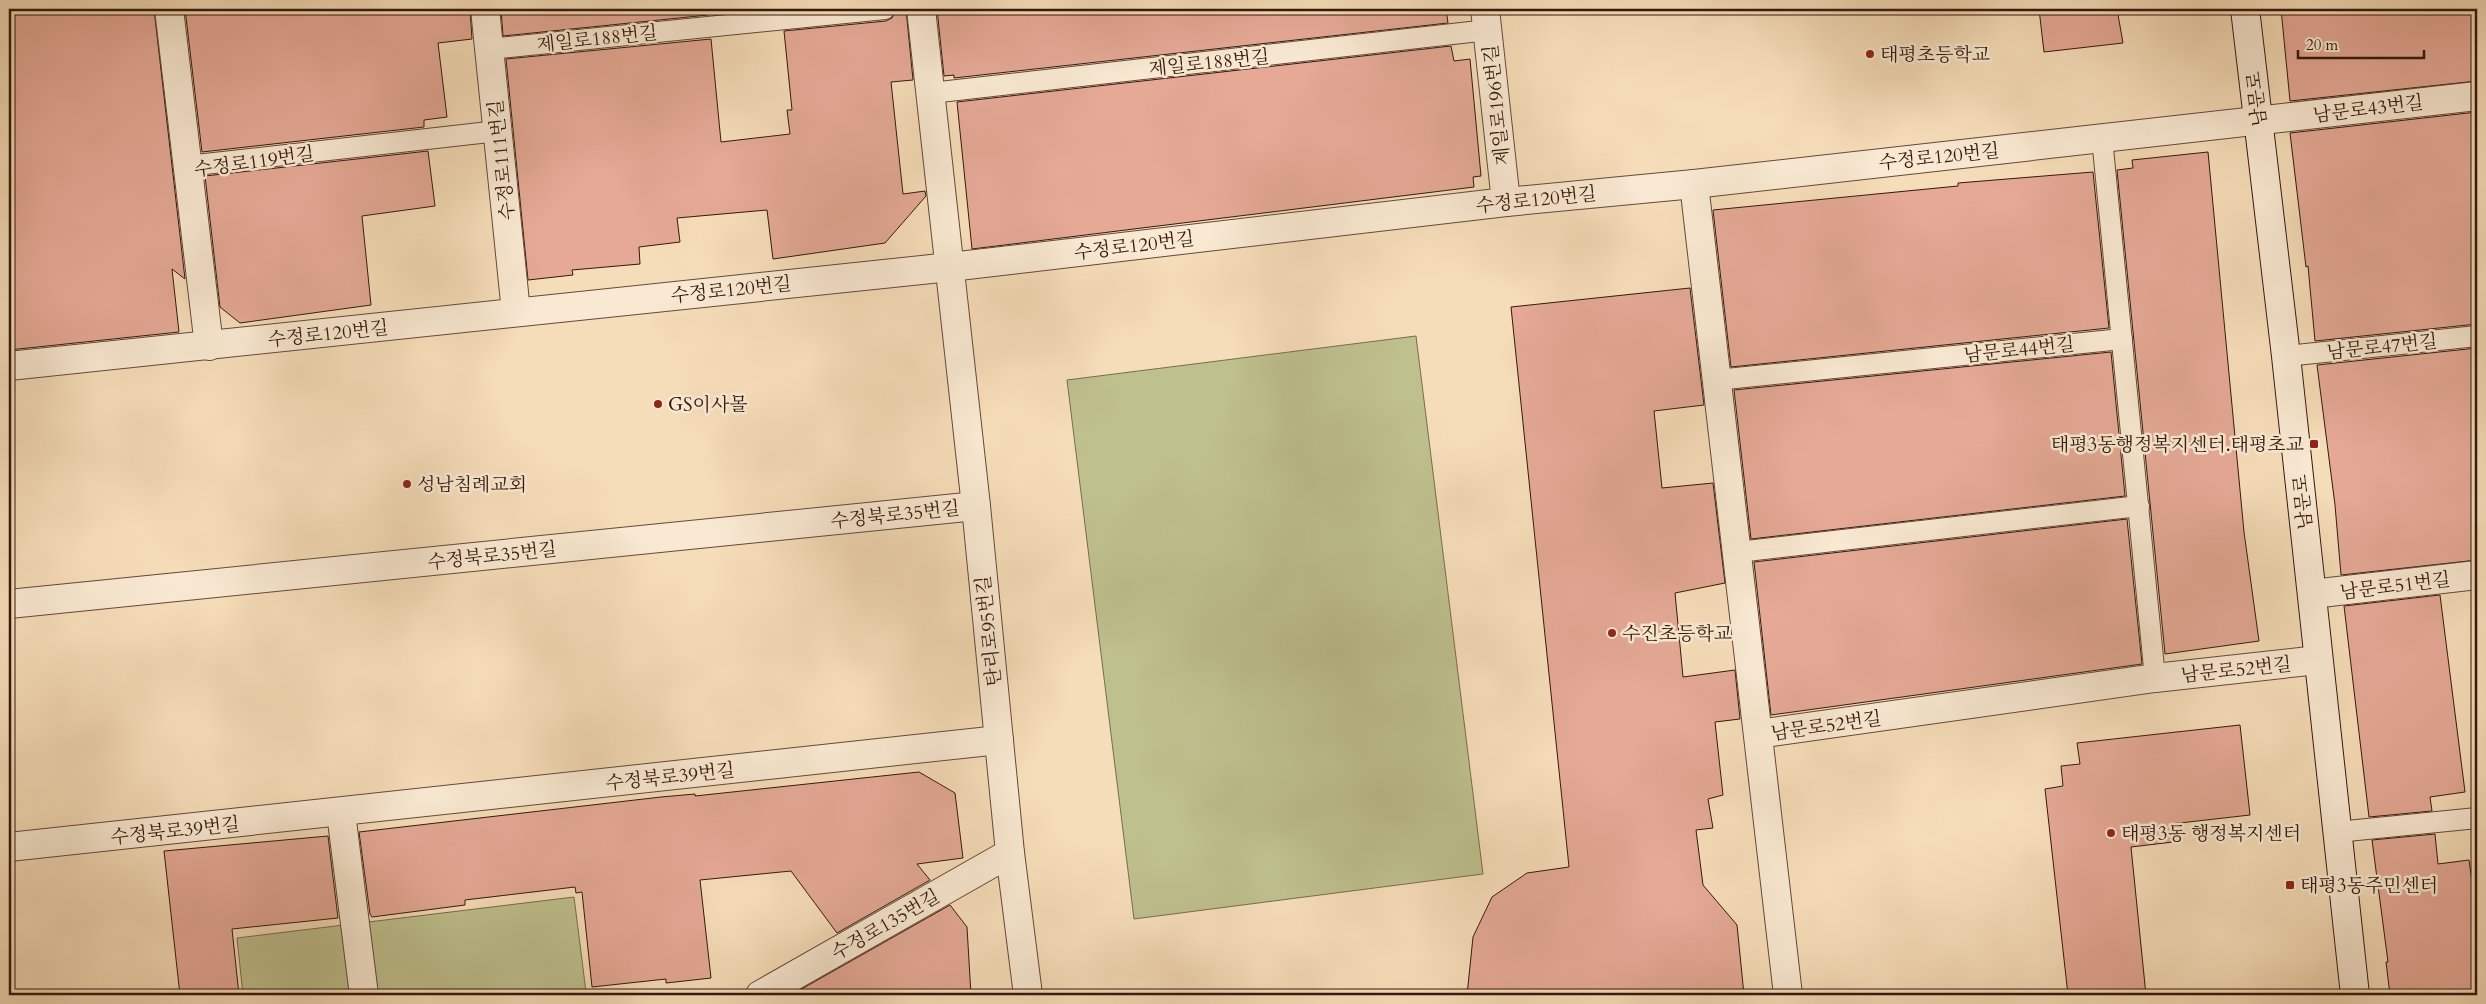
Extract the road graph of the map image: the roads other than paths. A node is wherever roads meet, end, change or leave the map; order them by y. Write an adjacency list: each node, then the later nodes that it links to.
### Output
1 (169, 9): 13 (street)
2 (485, 9): 7 (street, 수정로111번길)
3 (885, 9): 7 (lane, 제일로188번길)
4 (921, 9): 8 (street)
5 (2245, 9): 10 (street, 남문로)
6 (1486, 20): 8 (lane, 제일로188번길); 15 (street, 제일로196번길)
7 (489, 49): 11 (street, 수정로111번길)
8 (931, 92): 16 (street)
9 (2477, 96): 10 (street, 남문로43번길)
10 (2258, 121): 12 (street, 수정로120번길); 21 (street, 남문로)
11 (498, 131): 13 (lane, 수정로119번길); 17 (street, 수정로111번길)
12 (2102, 138): 14 (street, 수정로120번길); 19 (lane)
13 (186, 166): 20 (street, 수정로119번길)
14 (1694, 184): 15 (street, 수정로120번길); 23 (street)
15 (1506, 202): 16 (street, 수정로120번길)
16 (950, 267): 17 (street, 수정로120번길); 24 (street, 탄리로95번길)
17 (516, 312): 20 (street, 수정로120번길)
18 (2477, 336): 21 (lane, 남문로47번길)
19 (2122, 339): 23 (lane, 남문로44번길); 25 (lane, 남문로52번길)
20 (209, 346): 22 (street, 수정로120번길)
21 (2286, 356): 28 (street, 남문로)
22 (9, 366)
23 (1716, 380): 26 (street)
24 (976, 506): 29 (street, 수정북로35번길); 33 (street, 탄리로95번길)
25 (2138, 506): 26 (lane); 31 (lane, 남문로52번길)
26 (1738, 552): 32 (street)
27 (2477, 575): 28 (street, 남문로51번길)
28 (2312, 594): 30 (street, 남문로)
29 (9, 604)
30 (2318, 660): 31 (street, 남문로52번길); 36 (street, 남문로)
31 (2155, 678): 32 (street, 남문로52번길)
32 (1758, 734): 42 (street, 남문로52번길)
33 (999, 740): 34 (street, 수정북로39번길); 38 (street, 탄리로95번길)
34 (341, 813): 37 (street, 수정북로39번길); 39 (street)
35 (2477, 818): 36 (lane)
36 (2337, 832): 43 (street, 남문로)
37 (9, 847)
38 (1010, 853): 40 (street, 수정로135번길); 41 (street, 탄리로95번길)
39 (364, 995)
40 (760, 995)
41 (1028, 995)
42 (1788, 995)
43 (2355, 995)

